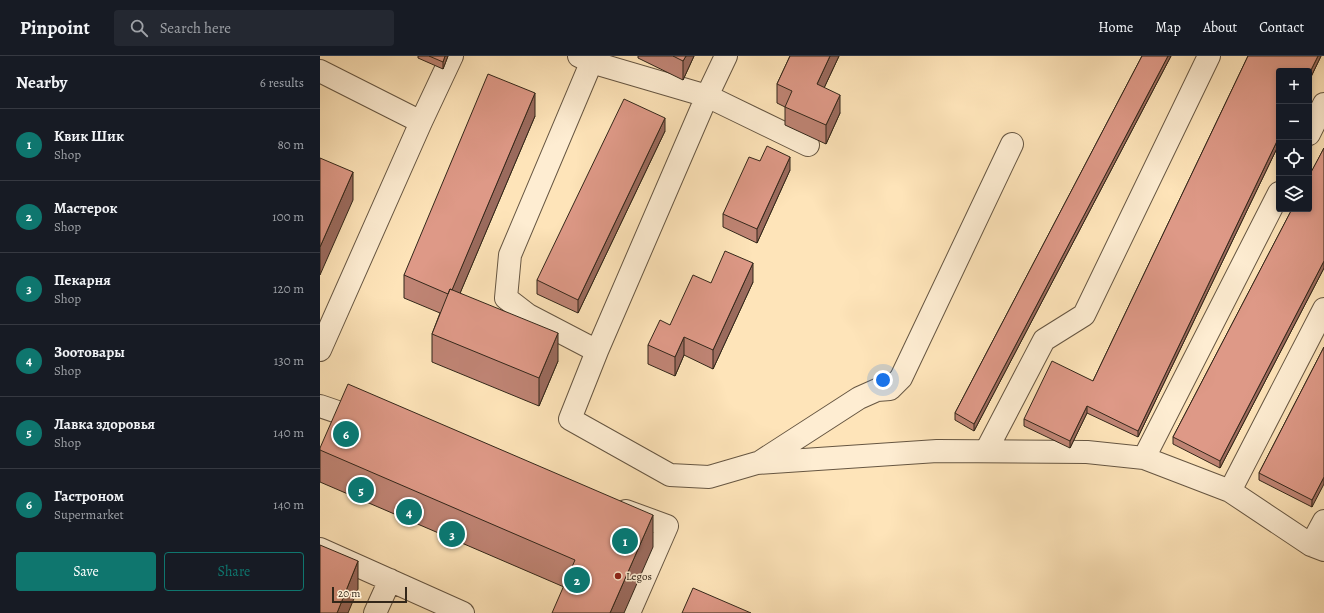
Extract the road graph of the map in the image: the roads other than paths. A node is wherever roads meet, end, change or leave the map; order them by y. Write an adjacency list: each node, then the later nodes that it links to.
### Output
1 (452, 56): 8 (lane)
2 (726, 56): 6 (lane)
3 (1209, 56): 18 (lane)
4 (588, 58): 6 (lane); 15 (lane)
5 (320, 71): 8 (lane)
6 (707, 96): 11 (lane); 15 (lane)
7 (1324, 104): 9 (lane)
8 (421, 122): 14 (lane)
9 (1312, 128)
10 (1012, 144): 20 (lane)
11 (808, 145)
12 (1276, 199): 19 (lane)
13 (1324, 309): 21 (lane)
14 (320, 350)
15 (597, 352): 20 (lane)
16 (320, 406): 17 (lane)
17 (380, 427)
18 (986, 451): 19 (lane); 20 (lane)
19 (1144, 458): 21 (lane)
20 (757, 463)
21 (1230, 491): 24 (lane)
22 (606, 505): 29 (lane)
23 (1324, 521): 24 (lane)
24 (1318, 547)
25 (320, 549): 26 (lane)
26 (390, 580): 27 (lane); 28 (lane)
27 (375, 613)
28 (463, 613)
29 (629, 613)

